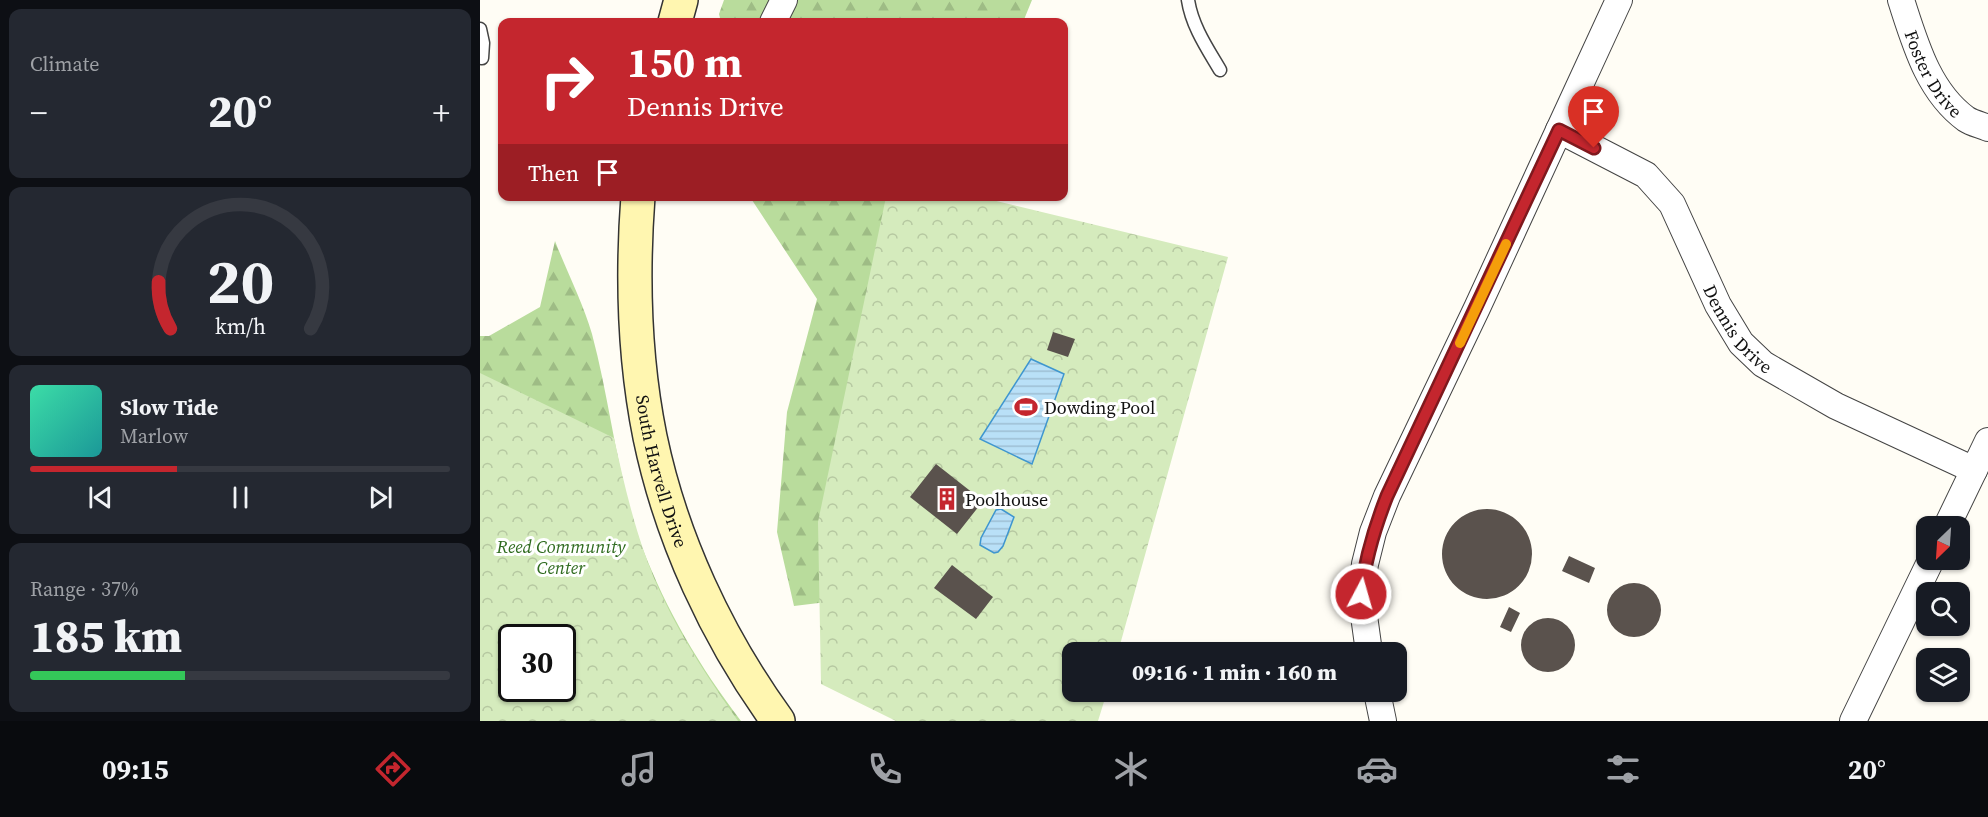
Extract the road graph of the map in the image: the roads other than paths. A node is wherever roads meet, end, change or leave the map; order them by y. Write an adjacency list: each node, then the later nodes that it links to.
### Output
1 (681, 0): 6 (main road)
2 (784, 0): 7 (street)
3 (1188, 0): 10 (lane)
4 (1619, 0): 12 (street)
5 (1901, 0): 11 (street, Foster Drive)
6 (676, 18)
7 (775, 18)
8 (480, 29): 9 (lane)
9 (482, 58)
10 (1220, 70)
11 (1988, 128)
12 (1559, 130): 15 (street, Dennis Drive); 18 (street)
13 (638, 201): 20 (main road, South Harvell Drive)
14 (1988, 441): 15 (street)
15 (1974, 470): 16 (street)
16 (1952, 516)
17 (1926, 570): 22 (street)
18 (1367, 642)
19 (1379, 702): 21 (street)
20 (778, 721)
21 (1383, 721)
22 (1853, 721)

